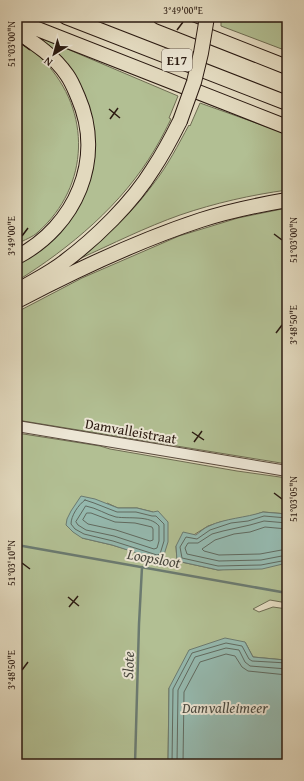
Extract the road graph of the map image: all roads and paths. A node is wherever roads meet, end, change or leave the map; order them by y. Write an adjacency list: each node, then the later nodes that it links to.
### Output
1 (66, 17): 7 (highway, E17)
2 (160, 17): 6 (highway, E17)
3 (207, 17): 11 (highway, bridge)
4 (17, 22): 8 (highway)
5 (17, 32): 10 (highway)
6 (287, 67)
7 (287, 103)
8 (287, 127)
9 (287, 200): 12 (highway)
10 (17, 257)
11 (17, 291)
12 (17, 301)
13 (17, 426): 14 (street, Damvalleistraat)
14 (287, 472)

